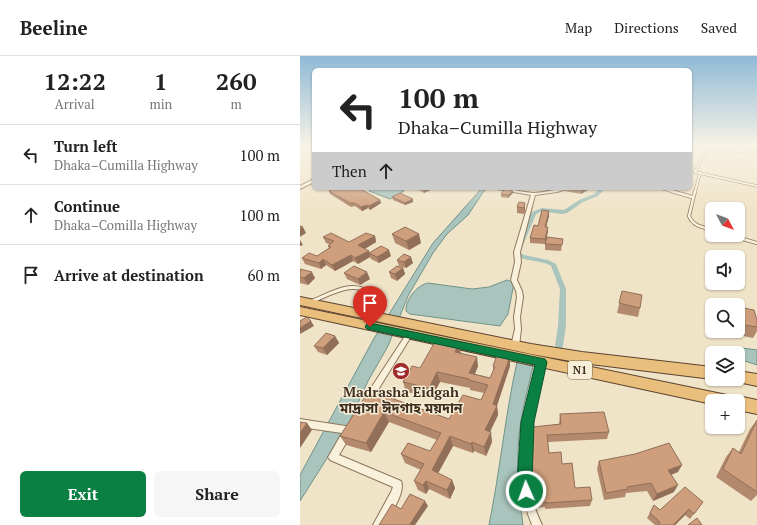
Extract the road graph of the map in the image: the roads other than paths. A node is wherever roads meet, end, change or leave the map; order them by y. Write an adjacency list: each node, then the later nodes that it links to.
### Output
1 (697, 168): 3 (lane)
2 (692, 171): 3 (lane)
3 (695, 172): 4 (lane)
4 (700, 173): 6 (lane); 12 (lane)
5 (312, 181): 7 (street)
6 (757, 186)
7 (300, 188)
8 (509, 190): 11 (street)
9 (556, 190): 11 (street)
10 (667, 190): 12 (lane)
11 (533, 194): 20 (street)
12 (692, 197): 13 (lane)
13 (705, 228)
14 (745, 239): 15 (lane)
15 (757, 243)
16 (305, 302): 18 (highway, N1); 18 (lane)
17 (300, 311): 18 (highway, N1)
18 (373, 320): 19 (highway, N1)
19 (405, 331): 20 (highway, N1); 21 (highway, N1); 26 (street)
20 (515, 346): 22 (highway, N1)
21 (541, 362): 25 (highway, N1); 33 (street)
22 (705, 372)
23 (745, 378): 24 (highway)
24 (757, 380)
25 (705, 396)
26 (366, 402)
27 (745, 404): 28 (highway)
28 (757, 407)
29 (355, 420): 31 (street)
30 (300, 423): 31 (street)
31 (349, 430): 32 (street)
32 (378, 525)
33 (537, 525)

